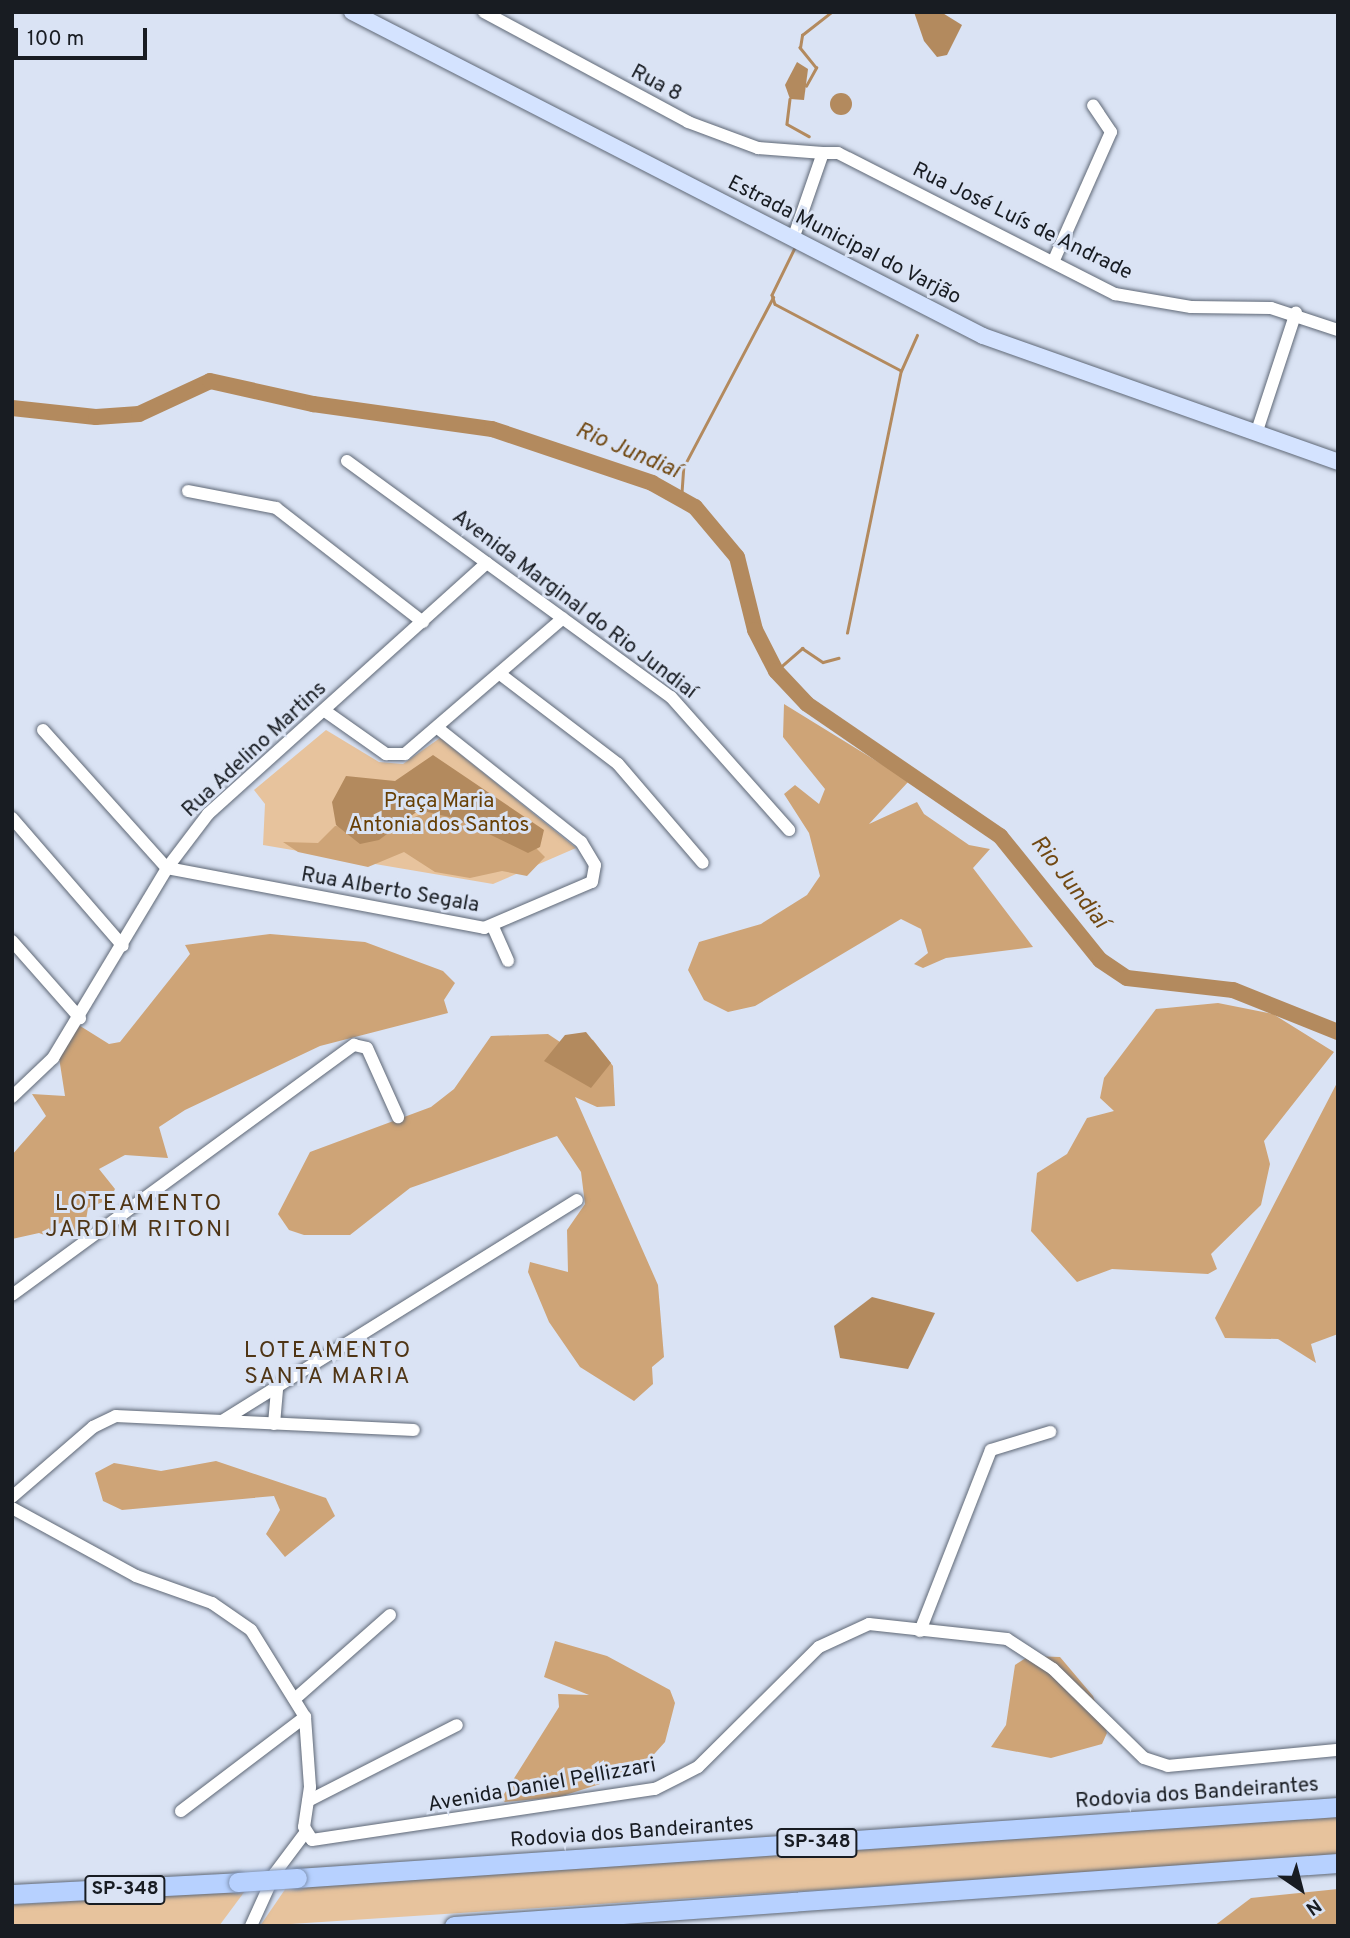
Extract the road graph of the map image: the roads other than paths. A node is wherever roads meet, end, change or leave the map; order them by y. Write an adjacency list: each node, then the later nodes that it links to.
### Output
1 (352, 12): 5 (main road, Estrada Municipal do Varjão)
2 (484, 12): 4 (street, Rua 8)
3 (1093, 104): 6 (street)
4 (823, 153): 5 (street); 6 (street, Rua José Luís de Andrade)
5 (793, 239): 9 (main road, Estrada Municipal do Varjão)
6 (1054, 260): 7 (street, Rua José Luís de Andrade)
7 (1296, 312): 8 (street, Rua José Luís de Andrade); 9 (street)
8 (1338, 330)
9 (1256, 435): 11 (main road, Estrada Municipal do Varjão)
10 (347, 461): 13 (street, Avenida Marginal do Rio Jundiaí)
11 (1338, 462)
12 (188, 491): 15 (street)
13 (487, 563): 14 (street, Avenida Marginal do Rio Jundiaí); 15 (street, Rua Adelino Martins)
14 (563, 618): 16 (street); 21 (street, Avenida Marginal do Rio Jundiaí)
15 (423, 622): 17 (street, Rua Adelino Martins)
16 (500, 674): 18 (street); 22 (street)
17 (326, 711): 18 (street); 23 (street, Rua Adelino Martins)
18 (439, 729): 24 (street, Rua Alberto Segala)
19 (43, 730): 23 (street)
20 (12, 818): 26 (street)
21 (789, 830)
22 (703, 863)
23 (167, 868): 24 (street, Rua Alberto Segala); 26 (street, Rua Adelino Martins)
24 (493, 927): 27 (street)
25 (12, 941): 28 (street)
26 (123, 946): 28 (street, Rua Adelino Martins)
27 (508, 961)
28 (80, 1018): 29 (street, Rua Adelino Martins)
29 (12, 1097)
30 (398, 1117): 32 (street)
31 (577, 1200): 33 (street)
32 (12, 1295)
33 (277, 1387): 34 (street); 35 (street)
34 (222, 1421): 35 (street); 38 (street)
35 (274, 1424): 36 (street)
36 (414, 1430)
37 (1050, 1432): 41 (street)
38 (12, 1497)
39 (12, 1508): 42 (street)
40 (390, 1615): 42 (street)
41 (920, 1631): 45 (street, Avenida Daniel Pellizzari); 49 (street, Avenida Daniel Pellizzari)
42 (297, 1697): 43 (street)
43 (305, 1717): 46 (street); 48 (street)
44 (457, 1725): 46 (street)
45 (1338, 1750)
46 (308, 1801): 49 (street)
47 (1338, 1807): 51 (highway, Rodovia dos Bandeirantes / SP-348, bridge)
48 (181, 1811)
49 (305, 1833): 52 (street)
50 (1338, 1863): 53 (highway)
51 (12, 1894)
52 (251, 1926)
53 (454, 1926)

